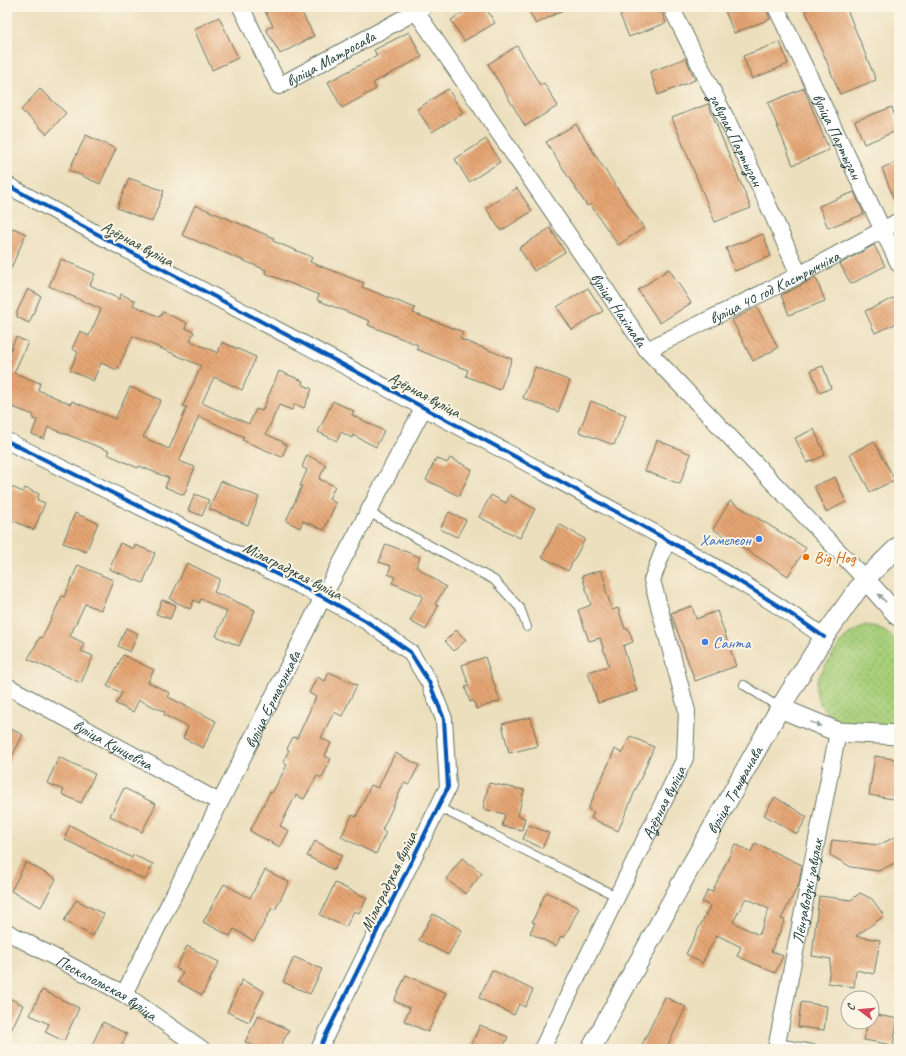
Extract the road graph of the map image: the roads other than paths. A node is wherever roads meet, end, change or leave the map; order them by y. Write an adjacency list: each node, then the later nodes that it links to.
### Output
1 (240, 7): 4 (street, вуліца Матросава)
2 (671, 7): 9 (street, завулак Партызан)
3 (776, 7): 7 (street, вуліца Партызан)
4 (418, 8): 10 (street, вуліца Нахімава)
5 (7, 185): 11 (street, Азёрная вуліца)
6 (899, 221): 7 (street, вуліца 40 год Кастрычніка)
7 (883, 229): 8 (street, вуліца Партызан); 9 (street, вуліца 40 год Кастрычніка)
8 (899, 264)
9 (799, 275): 10 (street, вуліца 40 год Кастрычніка)
10 (647, 350): 16 (street, вуліца Нахімава)
11 (424, 407): 13 (street, вуліца Ермачэнкава); 14 (street, Азёрная вуліца)
12 (7, 441): 17 (street, Мілаградзкая вуліца)
13 (368, 512): 17 (street, вуліца Ермачэнкава); 19 (lane)
14 (666, 540): 20 (street, Азёрная вуліца); 28 (street, Азёрная вуліца)
15 (899, 546): 16 (street, вуліца Трыфанава)
16 (865, 579): 18 (street, one-way to 16); 20 (street, вуліца Трыфанава)
17 (323, 597): 26 (street, вуліца Ермачэнкава); 27 (street, Мілаградзкая вуліца)
18 (899, 617)
19 (527, 627)
20 (824, 637): 23 (street, вуліца Трыфанава)
21 (744, 685): 23 (lane)
22 (7, 686): 26 (street, вуліца Кунцевіча)
23 (780, 708): 24 (street, one-way to 24); 35 (street, вуліца Трыфанава)
24 (838, 732): 25 (street); 31 (street, Лёнзаводзкі завулак)
25 (899, 735)
26 (219, 802): 30 (street, вуліца Ермачэнкава)
27 (438, 807): 28 (lane); 33 (street, Мілаградзкая вуліца)
28 (618, 897): 34 (street, Азёрная вуліца)
29 (7, 932): 30 (street, Пескапольская вуліца)
30 (124, 994): 32 (street, Пескапольская вуліца)
31 (777, 1046): 36 (lane)
32 (202, 1049)
33 (319, 1049)
34 (542, 1049)
35 (591, 1049)
36 (812, 1049)

